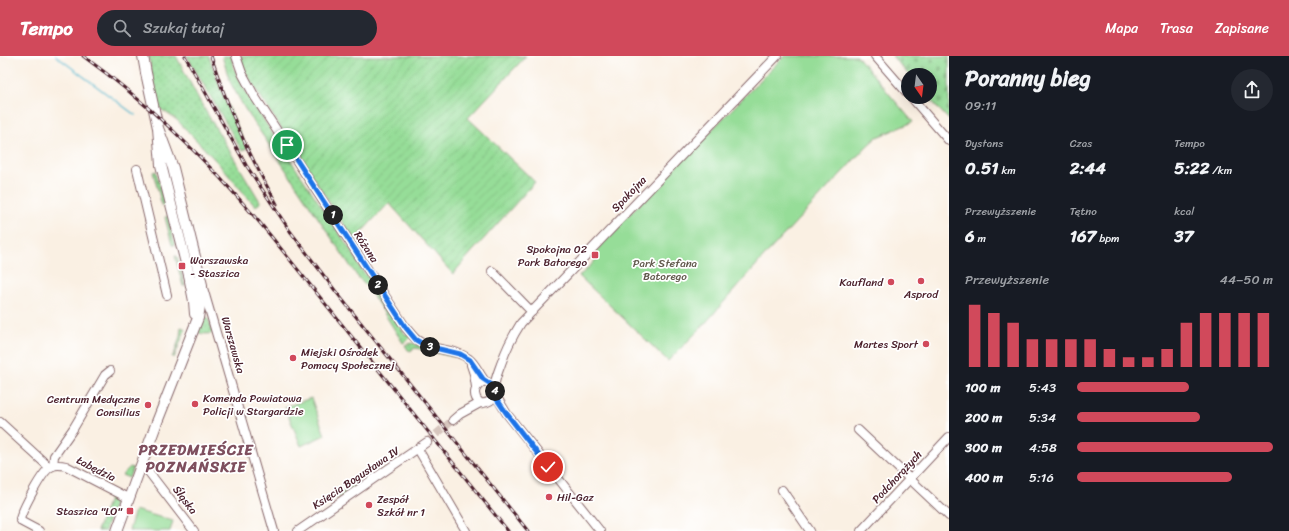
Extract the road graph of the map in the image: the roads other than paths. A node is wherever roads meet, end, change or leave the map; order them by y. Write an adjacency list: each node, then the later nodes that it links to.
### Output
1 (143, 56): 7 (main road, Warszawska)
2 (236, 56): 20 (street, Różana)
3 (777, 56): 16 (street, Spokojna)
4 (876, 56): 5 (street)
5 (901, 86)
6 (917, 104): 8 (street)
7 (158, 128): 9 (main road, Warszawska); 10 (main road, Warszawska)
8 (949, 141)
9 (161, 165): 10 (main road); 13 (main road, Warszawska)
10 (173, 168): 14 (main road, Warszawska)
11 (137, 169): 15 (street)
12 (492, 271): 16 (street)
13 (190, 279): 14 (main road); 17 (main road, Warszawska)
14 (202, 283): 17 (main road); 18 (street, Warszawska)
15 (167, 295)
16 (532, 312): 19 (street, Spokojna)
17 (197, 313): 18 (street); 34 (main road)
18 (211, 314): 43 (street, Warszawska)
19 (504, 353): 22 (street, Spokojna); 24 (street, Spokojna)
20 (467, 357): 22 (street); 23 (street)
21 (110, 371): 35 (street)
22 (486, 381): 23 (street); 24 (street)
23 (475, 390): 25 (street); 26 (street)
24 (494, 391): 25 (street); 27 (street)
25 (484, 403): 26 (street); 27 (street)
26 (460, 414): 28 (street)
27 (507, 414): 46 (street)
28 (453, 420)
29 (0, 422): 35 (street)
30 (858, 430): 36 (street)
31 (949, 437): 36 (street, Podchorążych)
32 (427, 442): 33 (street, Księcia Bogusława IV)
33 (418, 449): 44 (street, Księcia Bogusława IV); 45 (street)
34 (141, 465): 38 (main road); 42 (street, Śląska)
35 (51, 467): 38 (street, Łabędzia); 40 (street)
36 (910, 480): 39 (street); 48 (street, Podchorążych)
37 (782, 490): 47 (street)
38 (128, 498): 41 (main road)
39 (949, 516)
40 (39, 531)
41 (117, 531)
42 (194, 531)
43 (274, 531)
44 (298, 531)
45 (466, 531)
46 (600, 531)
47 (810, 531)
48 (861, 531)

